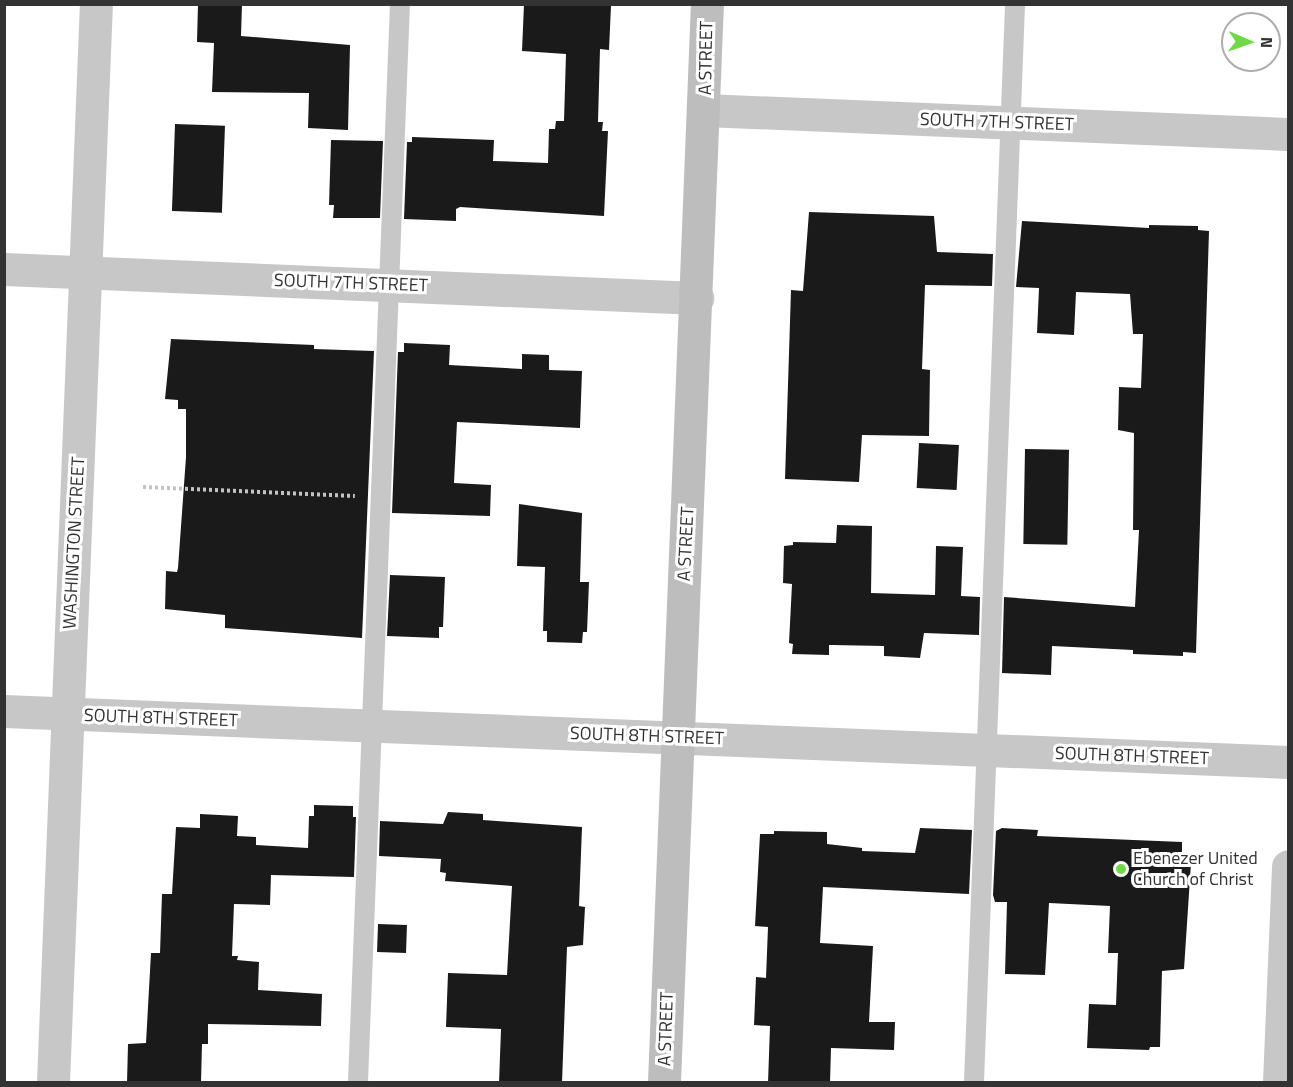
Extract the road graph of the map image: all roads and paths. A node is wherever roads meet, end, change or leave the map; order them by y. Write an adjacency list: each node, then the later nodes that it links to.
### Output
1 (96, 4): 9 (street, WASHINGTON STREET)
2 (400, 4): 10 (lane)
3 (707, 4): 5 (main road, A STREET)
4 (1015, 4): 6 (lane)
5 (705, 110): 6 (street, SOUTH 7TH STREET); 11 (main road, A STREET)
6 (1011, 123): 7 (street, SOUTH 7TH STREET); 18 (lane)
7 (1288, 134)
8 (4, 269): 9 (street, SOUTH 7TH STREET)
9 (86, 273): 10 (street, SOUTH 7TH STREET); 15 (street, WASHINGTON STREET)
10 (392, 284): 11 (street, SOUTH 7TH STREET); 13 (lane)
11 (697, 298): 17 (main road, A STREET)
12 (143, 487): 13 (path)
13 (383, 497): 16 (lane)
14 (4, 711): 15 (street, SOUTH 8TH STREET)
15 (66, 714): 16 (street, SOUTH 8TH STREET); 23 (street, WASHINGTON STREET)
16 (373, 727): 17 (street, SOUTH 8TH STREET); 24 (lane)
17 (677, 737): 18 (street, SOUTH 8TH STREET); 25 (main road, A STREET)
18 (987, 750): 19 (street, SOUTH 8TH STREET); 26 (lane)
19 (1288, 762)
20 (1288, 866): 27 (street)
21 (1191, 875): 22 (path)
22 (1215, 876)
23 (53, 1083)
24 (358, 1083)
25 (664, 1083)
26 (974, 1083)
27 (1279, 1083)

